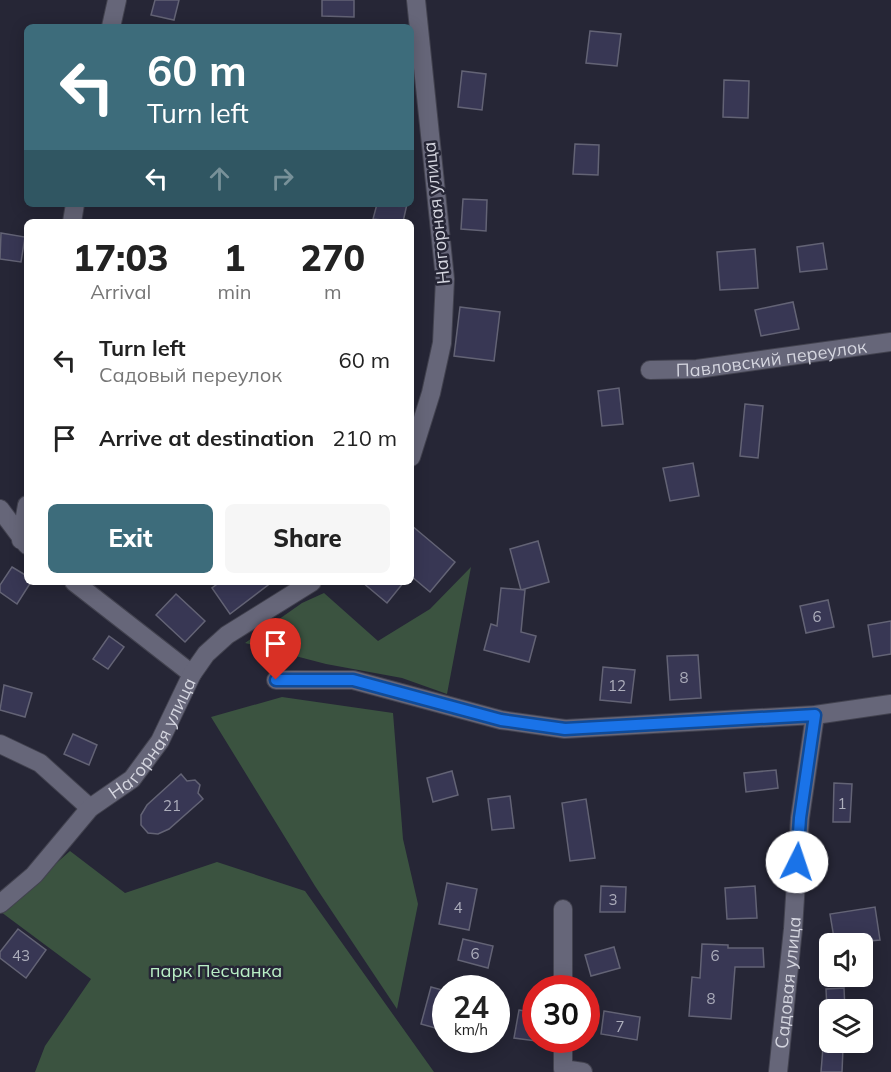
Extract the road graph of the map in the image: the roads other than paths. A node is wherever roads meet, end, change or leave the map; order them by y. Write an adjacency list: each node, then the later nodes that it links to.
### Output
1 (117, 0): 3 (street)
2 (416, 0): 6 (street, Нагорная улица)
3 (112, 24)
4 (891, 342): 5 (street, Павловский переулок)
5 (650, 370)
6 (414, 447)
7 (0, 509): 8 (street)
8 (24, 542)
9 (78, 585): 11 (street)
10 (307, 585): 11 (street, Нагорная улица)
11 (192, 674): 16 (street, Нагорная улица)
12 (276, 680): 14 (street)
13 (891, 704): 14 (street)
14 (815, 715): 22 (street, Садовая улица)
15 (0, 744): 16 (street)
16 (90, 808): 17 (street, Нагорная улица)
17 (0, 904)
18 (563, 909): 19 (street)
19 (563, 975)
20 (563, 1053): 21 (street)
21 (583, 1072)
22 (778, 1072)

